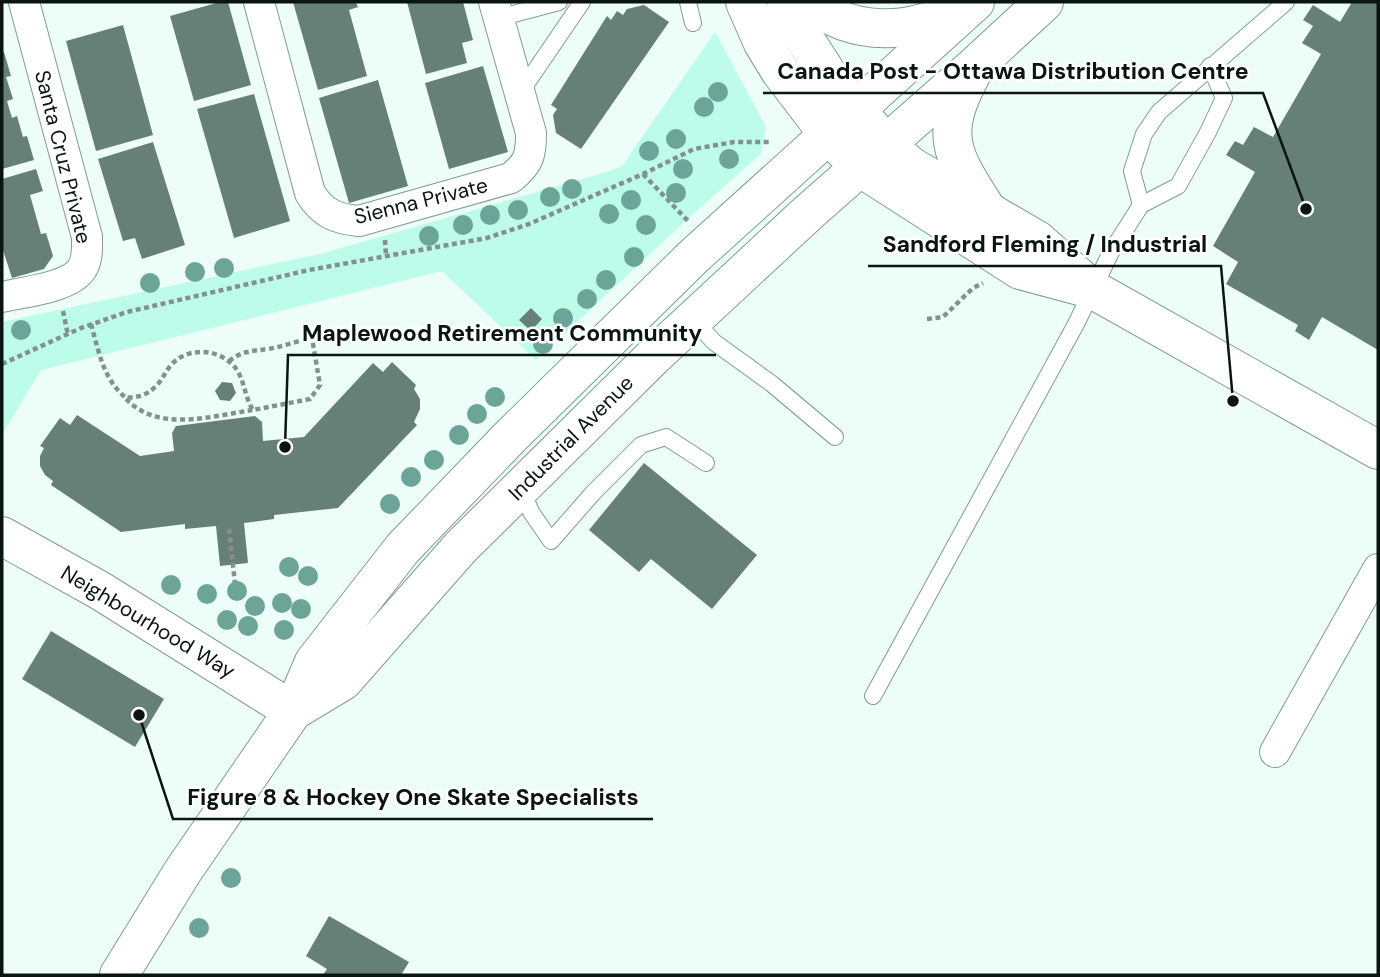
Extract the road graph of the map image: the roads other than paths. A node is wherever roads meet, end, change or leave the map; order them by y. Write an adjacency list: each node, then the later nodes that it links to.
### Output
1 (24, 2): 23 (street, Santa Cruz Private)
2 (259, 2): 17 (street, Sienna Private)
3 (559, 2): 13 (lane)
4 (582, 2): 17 (lane)
5 (688, 2): 14 (lane)
6 (745, 2): 18 (main road)
7 (786, 2): 18 (main road)
8 (811, 2): 9 (main road)
9 (963, 2)
10 (975, 2): 18 (main road, Industrial Avenue)
11 (1044, 2): 15 (main road, Industrial Avenue)
12 (1286, 2): 16 (lane)
13 (496, 10): 17 (street, Sienna Private)
14 (693, 23)
15 (976, 65): 19 (main road, Industrial Avenue); 21 (main road)
16 (1210, 66): 20 (lane); 20 (lane)
17 (520, 93)
18 (841, 121): 19 (main road); 32 (main road, Industrial Avenue)
19 (874, 156): 21 (main road); 22 (main road); 24 (main road, Industrial Avenue)
20 (1141, 205): 22 (lane)
21 (987, 210): 22 (main road)
22 (1092, 289): 26 (main road); 31 (lane)
23 (2, 297)
24 (693, 319): 25 (lane); 28 (main road, Industrial Avenue)
25 (835, 437)
26 (1378, 450)
27 (706, 463): 28 (lane)
28 (521, 488): 32 (main road, Industrial Avenue)
29 (2, 536): 32 (main road, Neighbourhood Way)
30 (1378, 569): 33 (street)
31 (873, 696)
32 (293, 711): 34 (main road, Industrial Avenue)
33 (1275, 752)
34 (119, 975)

